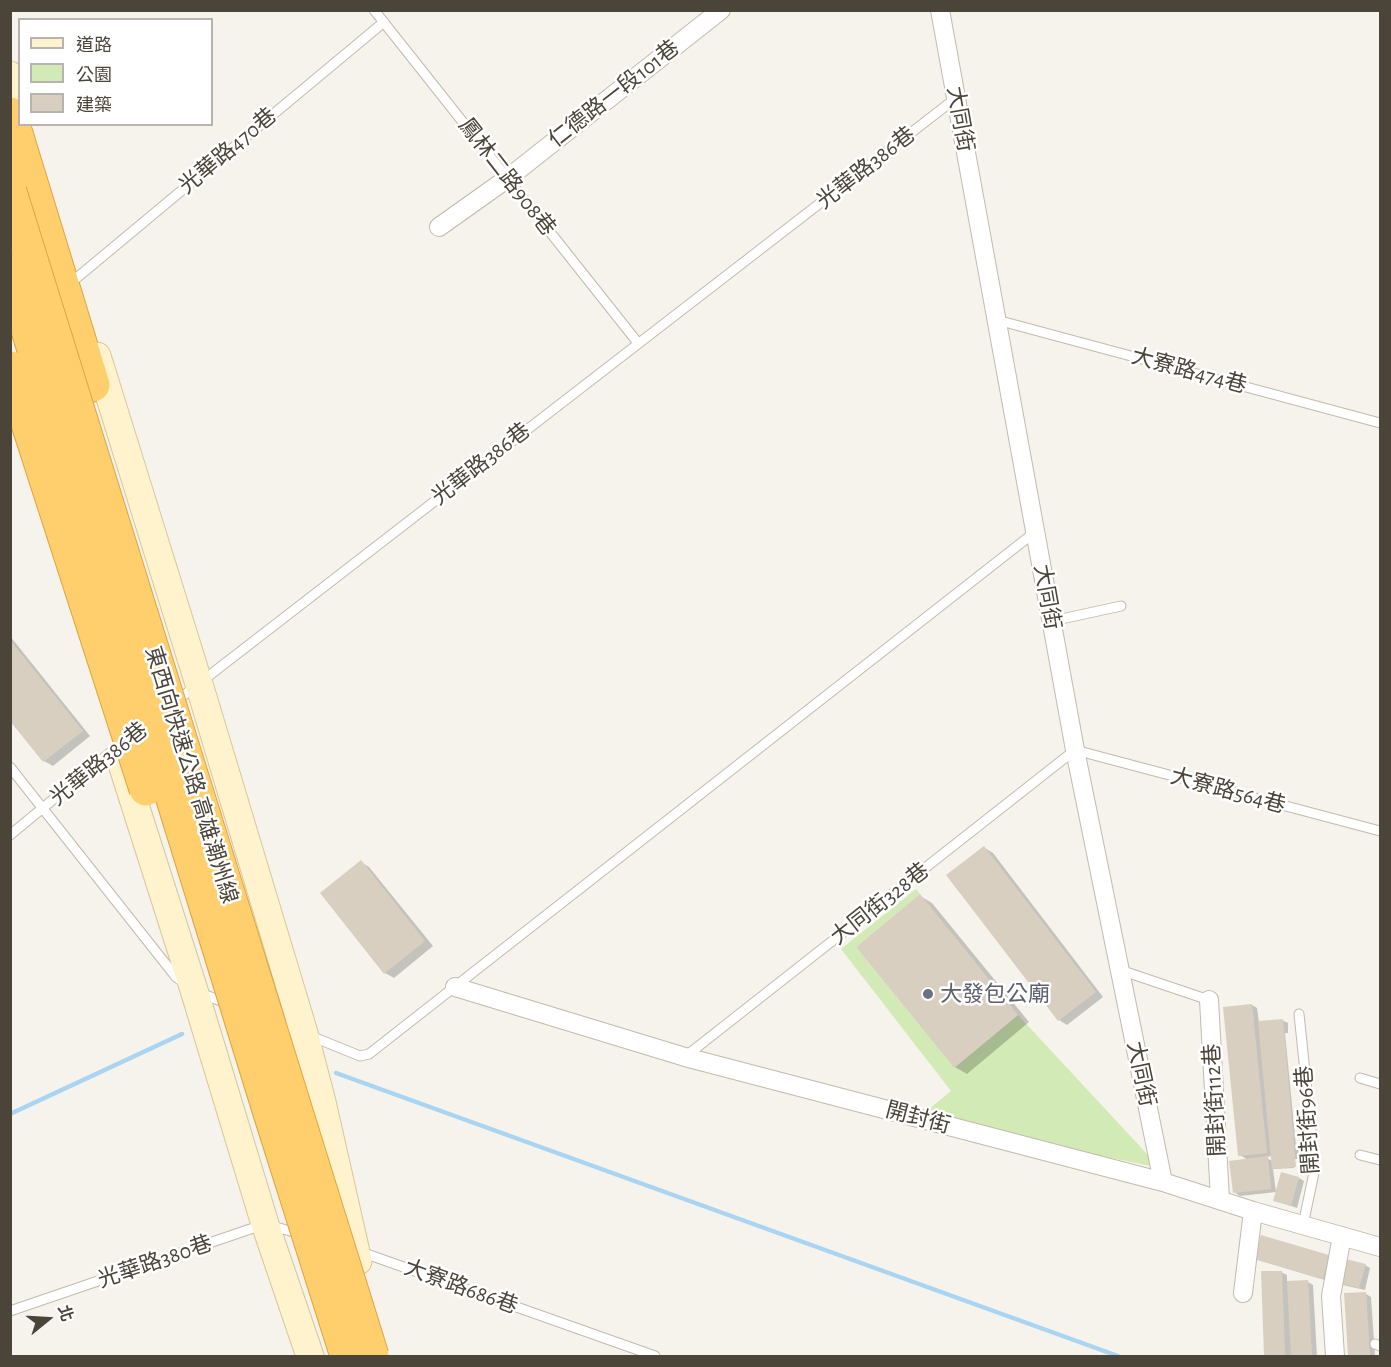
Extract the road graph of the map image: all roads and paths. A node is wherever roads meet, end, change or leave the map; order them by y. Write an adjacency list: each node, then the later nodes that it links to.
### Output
1 (375, 10): 4 (lane, 鳳林二路908巷)
2 (721, 10): 10 (street, 仁德路一段101巷)
3 (939, 10): 6 (street, 大同街)
4 (384, 22): 10 (lane, 鳳林二路908巷); 14 (lane, 光華路470巷)
5 (10, 75): 7 (main road)
6 (956, 98): 15 (street, 大同街); 16 (lane, 光華路386巷)
7 (18, 99)
8 (10, 114): 53 (highway, bridge)
9 (27, 126): 14 (main road)
10 (508, 178): 12 (street, 仁德路一段101巷); 16 (lane, 鳳林二路908巷)
11 (10, 192): 53 (highway, 東西向快速公路 高雄潮州線, bridge)
12 (439, 227)
13 (10, 272): 58 (highway, 東西向快速公路 高雄潮州線, bridge)
14 (73, 281): 23 (main road)
15 (997, 320): 19 (lane, 大寮路474巷); 20 (street, 大同街)
16 (639, 343): 23 (lane, 光華路386巷)
17 (10, 368): 57 (highway, bridge)
18 (10, 417): 27 (main road)
19 (1380, 423)
20 (1035, 532): 22 (street, 大同街); 34 (lane)
21 (1121, 606): 22 (lane)
22 (1052, 621): 28 (street, 大同街)
23 (198, 684): 24 (lane, 光華路386巷); 40 (main road)
24 (162, 712)
25 (153, 719): 26 (lane, 光華路386巷)
26 (144, 726)
27 (125, 740): 30 (lane, 光華路386巷); 35 (main road)
28 (1075, 750): 31 (lane, 大寮路564巷); 33 (street, 大同街); 41 (lane, 大同街328巷)
29 (10, 767): 30 (lane)
30 (44, 809): 32 (lane, 光華路386巷); 35 (lane)
31 (1380, 831)
32 (10, 835)
33 (1119, 970): 36 (lane); 46 (street, 大同街)
34 (455, 987): 40 (lane); 41 (street, 開封街)
35 (194, 990): 37 (lane); 49 (main road)
36 (1209, 1000): 47 (street, 開封街112巷)
37 (249, 1011)
38 (1299, 1014): 50 (lane, 開封街96巷)
39 (260, 1016): 40 (lane)
40 (304, 1033): 53 (main road)
41 (685, 1057): 46 (street, 開封街)
42 (1360, 1078): 43 (lane)
43 (1380, 1084)
44 (1360, 1155): 45 (lane)
45 (1380, 1160)
46 (1163, 1182): 47 (street, 開封街)
47 (1220, 1199): 48 (street, 開封街)
48 (1253, 1211): 50 (street, 開封街); 54 (street)
49 (266, 1224): 53 (lane, 大寮路686巷); 55 (lane, 光華路380巷); 56 (main road)
50 (1303, 1225): 51 (street, 開封街)
51 (1342, 1236): 52 (street, 開封街); 62 (street)
52 (1380, 1247)
53 (346, 1248): 59 (highway, 東西向快速公路 高雄潮州線, bridge); 60 (main road); 61 (lane, 大寮路686巷)
54 (1243, 1293)
55 (10, 1311)
56 (310, 1356)
57 (338, 1356)
58 (347, 1356)
59 (372, 1356)
60 (387, 1356)
61 (655, 1356)
62 (1335, 1356)

